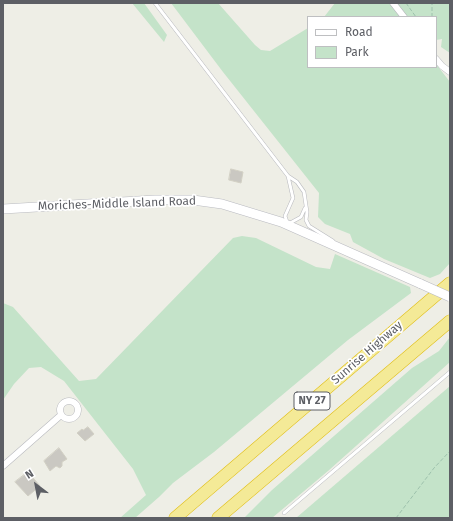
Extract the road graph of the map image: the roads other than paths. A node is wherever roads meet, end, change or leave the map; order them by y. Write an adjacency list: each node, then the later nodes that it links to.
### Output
1 (155, 3): 6 (lane)
2 (393, 3): 3 (street)
3 (403, 16)
4 (437, 60): 5 (street)
5 (450, 72)
6 (288, 176): 7 (lane); 9 (lane)
7 (305, 208): 9 (lane); 10 (lane)
8 (3, 209): 9 (main road, Moriches-Middle Island Road)
9 (287, 225): 10 (main road, Moriches-Middle Island Road)
10 (342, 250): 12 (main road, Moriches-Middle Island Road, bridge)
11 (450, 283): 18 (highway, Sunrise Highway / NY 27)
12 (450, 297)
13 (450, 321): 19 (highway, NY 27)
14 (450, 372): 17 (lane)
15 (61, 414): 16 (street)
16 (3, 466)
17 (284, 513)
18 (175, 518)
19 (218, 518)

